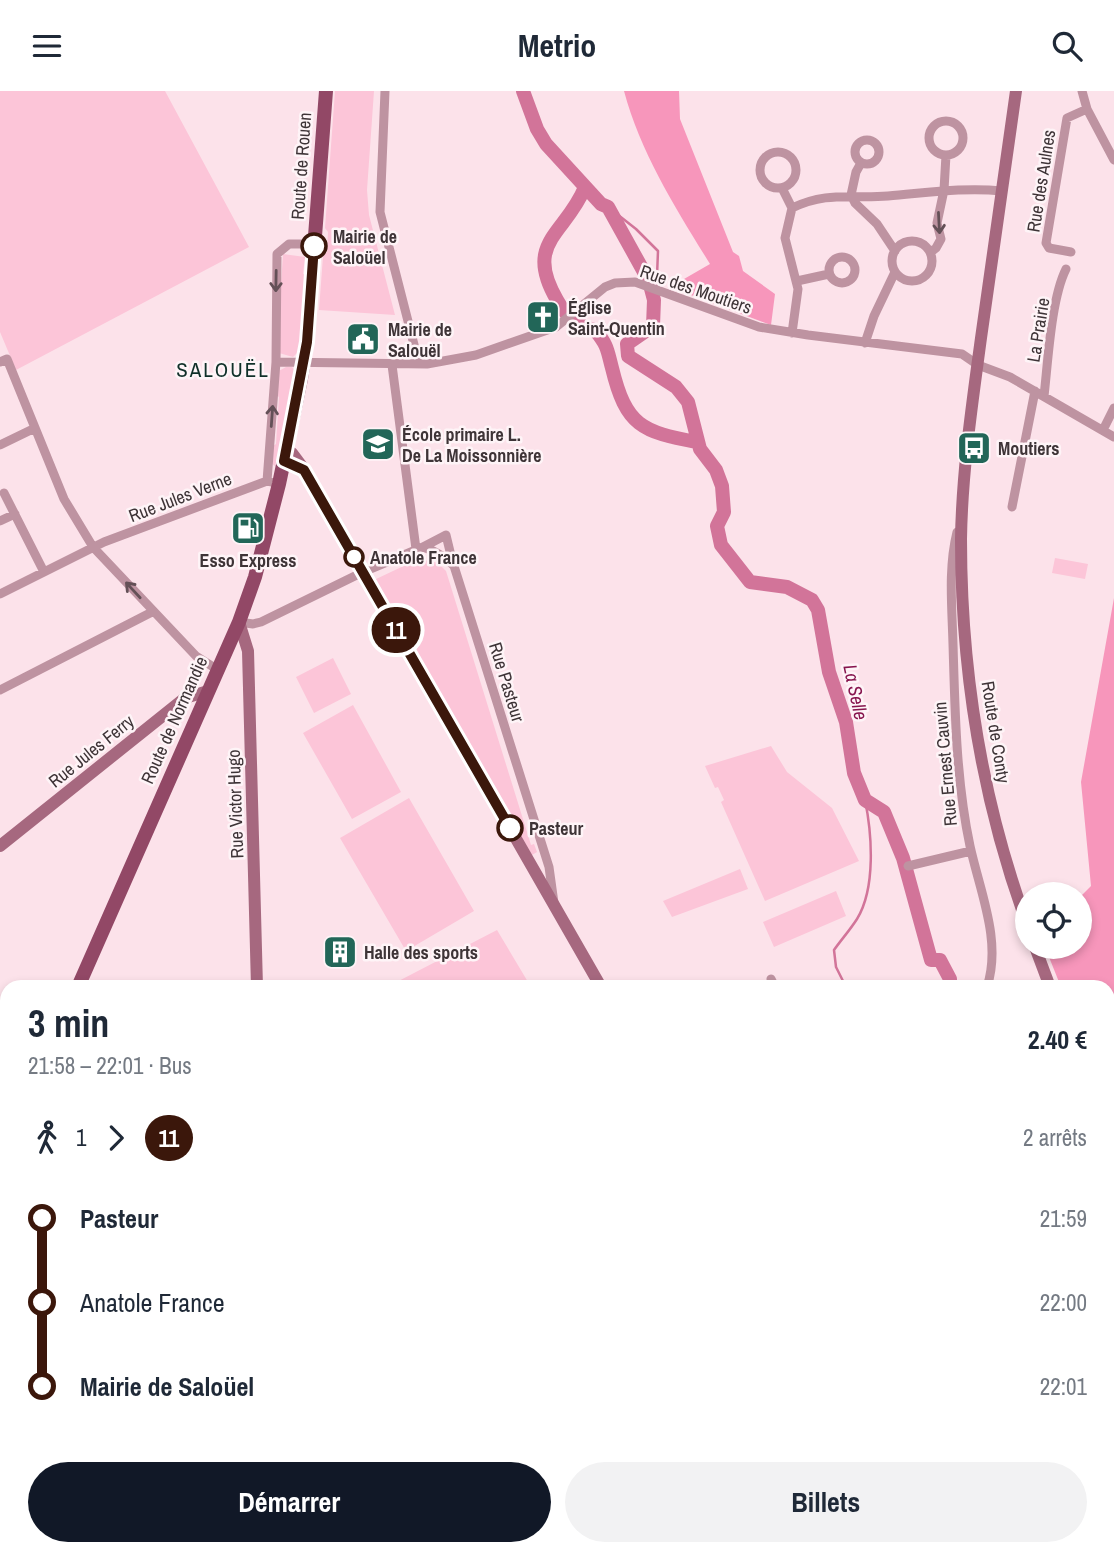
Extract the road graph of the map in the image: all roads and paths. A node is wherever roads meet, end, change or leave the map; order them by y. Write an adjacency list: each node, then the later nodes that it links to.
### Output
1 (326, 91): 14 (main road, Route de Rouen)
2 (385, 91): 27 (street)
3 (1016, 91): 11 (street, Route de Conty)
4 (1082, 91): 5 (street)
5 (1087, 109): 7 (street); 17 (street, Rue des Aulnes)
6 (946, 155): 10 (street)
7 (1114, 160)
8 (861, 163): 12 (street)
9 (782, 188): 9 (street); 13 (street)
10 (944, 190): 11 (street); 12 (street); 16 (street, one-way to 16)
11 (1002, 191): 29 (street, Route de Conty)
12 (851, 195): 13 (street); 15 (street)
13 (792, 208): 21 (street)
14 (314, 244): 25 (street, one-way to 25); 26 (main road, Route de Rouen)
15 (895, 251): 16 (street); 19 (street)
16 (931, 252): 19 (street)
17 (1071, 252)
18 (1066, 269): 31 (street, La Prairie)
19 (895, 272): 23 (street)
20 (829, 274): 21 (street)
21 (797, 281): 22 (street)
22 (792, 333): 23 (street, Rue des Moutiers); 27 (street, Rue des Moutiers)
23 (866, 343): 29 (street, Rue des Moutiers)
24 (4, 361): 33 (street)
25 (276, 362): 26 (street, Rue des Moutiers); 38 (street, one-way to 25)
26 (304, 362): 28 (street, Rue des Moutiers); 37 (main road, Route de Normandie)
27 (419, 364): 28 (street, Rue des Moutiers)
28 (392, 365): 45 (street)
29 (978, 365): 30 (street, Rue des Moutiers); 43 (street, Route de Conty)
30 (1035, 391): 31 (street, Rue des Moutiers); 40 (street)
31 (1044, 396): 34 (street, Rue des Moutiers)
32 (1114, 408): 34 (street)
33 (35, 428): 36 (street); 44 (street)
34 (1103, 431): 35 (street, Rue des Moutiers)
35 (1114, 437)
36 (0, 445)
37 (285, 456): 38 (main road, Route de Normandie); 48 (street)
38 (273, 482): 44 (street, Rue Jules Verne); 51 (main road, Route de Normandie)
39 (4, 493): 41 (street)
40 (1012, 507)
41 (15, 514): 42 (street); 47 (street)
42 (0, 521)
43 (958, 540): 56 (street, Rue Ernest Cauvin); 60 (street, Route de Conty)
44 (93, 547): 47 (street, Rue Jules Verne); 50 (street, one-way to 44)
45 (420, 548): 46 (street); 46 (street, Rue Pasteur); 48 (street)
46 (454, 566): 57 (street, Rue Pasteur)
47 (44, 572): 49 (street, Rue Jules Verne)
48 (363, 572): 51 (street); 58 (street)
49 (0, 594)
50 (152, 612): 52 (street); 53 (street)
51 (239, 622): 52 (main road, Route de Normandie); 64 (street, Rue Victor Hugo)
52 (218, 670): 54 (main road, Route de Normandie)
53 (0, 690)
54 (208, 691): 55 (street, Rue Jules Ferry); 63 (main road, Route de Normandie)
55 (0, 846)
56 (971, 851): 59 (street); 66 (street, Rue Ernest Cauvin)
57 (544, 855): 58 (street); 61 (street, Rue Pasteur)
58 (530, 862): 61 (street)
59 (908, 866)
60 (1015, 886)
61 (554, 905): 65 (street)
62 (1040, 959): 67 (street)
63 (81, 980)
64 (257, 980)
65 (597, 980)
66 (989, 980)
67 (1048, 980)

